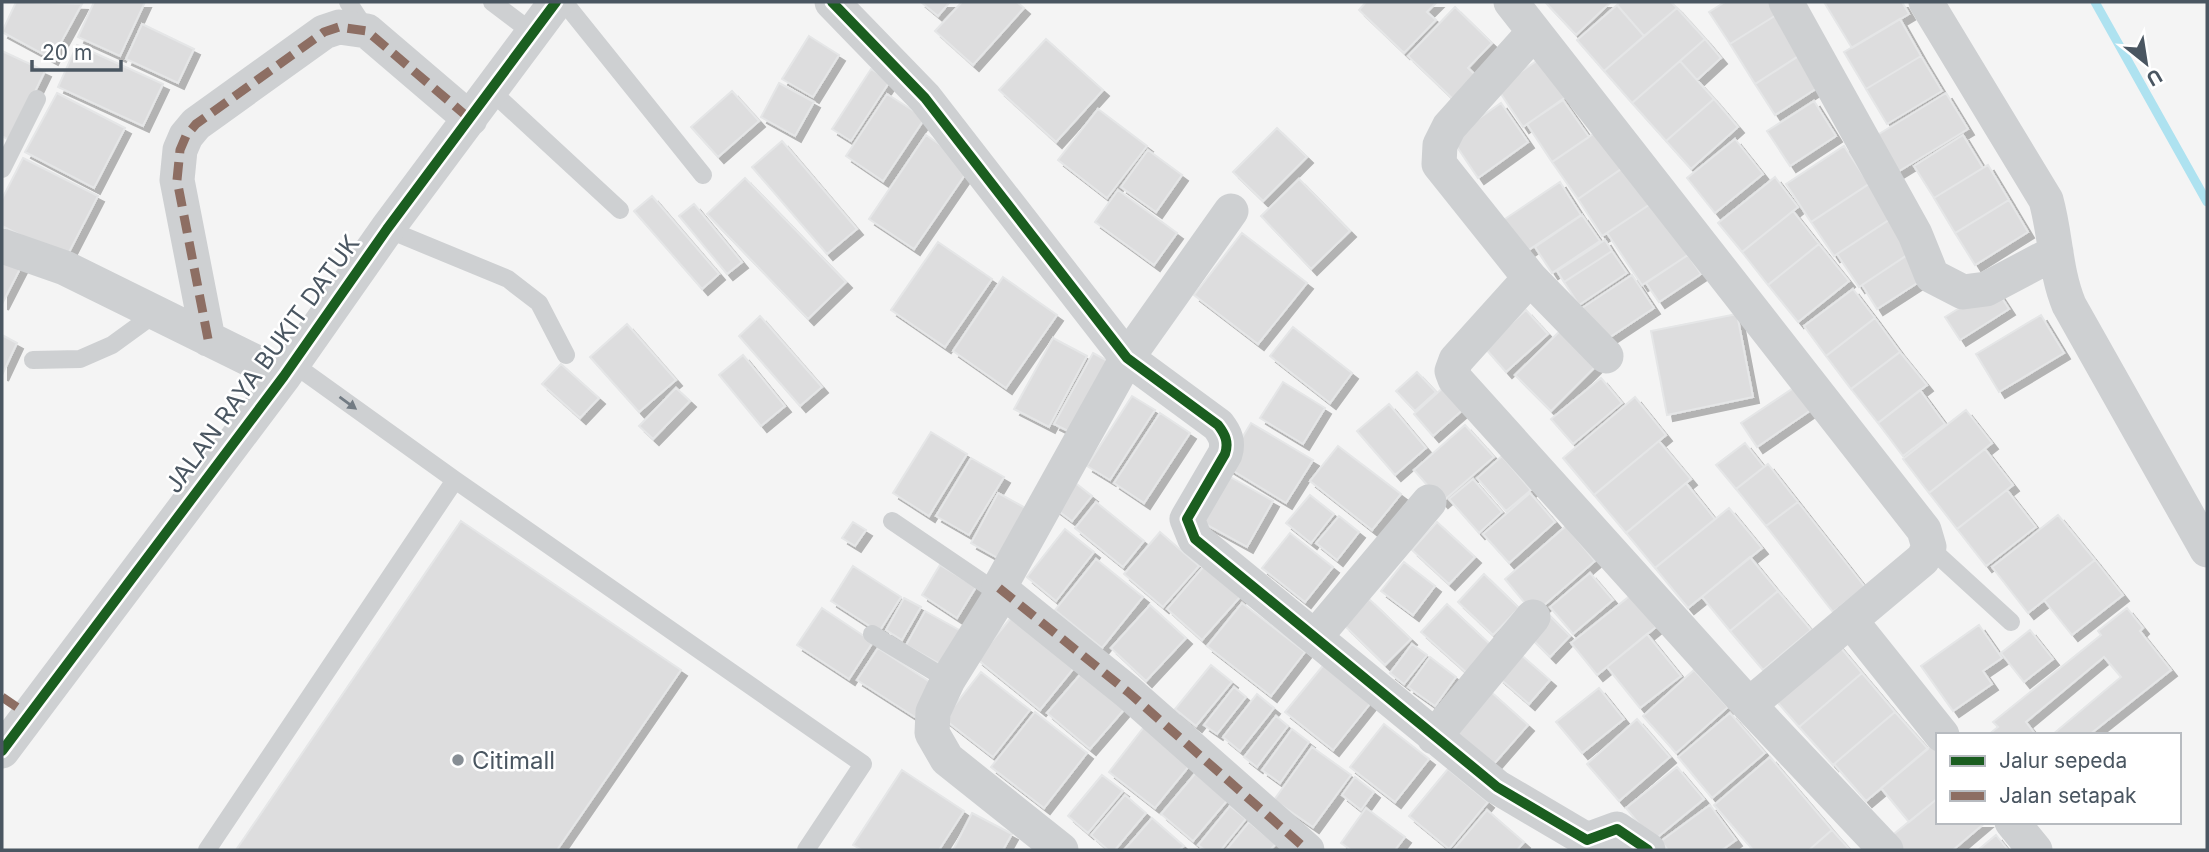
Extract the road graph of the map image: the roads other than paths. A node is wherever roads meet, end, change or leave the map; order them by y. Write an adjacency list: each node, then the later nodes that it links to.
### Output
1 (348, 2): 9 (lane)
2 (492, 2): 11 (lane)
3 (556, 2): 11 (street, JALAN RAYA BUKIT DATUK)
4 (565, 2): 16 (lane)
5 (832, 2): 27 (street)
6 (1511, 2): 10 (street)
7 (1786, 2): 21 (street)
8 (1926, 2): 21 (street)
9 (367, 31): 14 (street); 24 (street)
10 (1534, 32): 22 (street); 33 (street)
11 (533, 33): 12 (street, JALAN RAYA BUKIT DATUK)
12 (490, 90): 14 (street, JALAN RAYA BUKIT DATUK); 17 (lane)
13 (37, 99): 15 (lane)
14 (470, 118): 19 (street, JALAN RAYA BUKIT DATUK)
15 (2, 169)
16 (703, 175)
17 (620, 210)
18 (1231, 211): 27 (street)
19 (387, 229): 25 (lane); 29 (street, JALAN RAYA BUKIT DATUK)
20 (2, 246): 23 (street)
21 (2056, 252): 34 (street)
22 (1530, 278): 26 (street); 43 (street)
23 (156, 313): 24 (street); 28 (lane)
24 (208, 339): 29 (street)
25 (566, 355)
26 (1606, 356)
27 (1127, 358): 35 (street); 40 (street)
28 (33, 360)
29 (288, 370): 30 (lane, one-way to 30); 42 (street, JALAN RAYA BUKIT DATUK)
30 (455, 480): 49 (lane); 50 (lane)
31 (1429, 502): 40 (street)
32 (892, 521): 35 (lane)
33 (1929, 547): 37 (street); 38 (lane)
34 (2207, 550)
35 (1000, 591): 41 (street); 52 (street)
36 (1533, 617): 45 (street)
37 (1850, 620): 43 (street); 44 (street)
38 (2011, 622)
39 (872, 634): 41 (lane)
40 (1315, 637): 45 (street)
41 (948, 680): 51 (street)
42 (15, 705): 46 (street, JALAN RAYA BUKIT DATUK)
43 (1749, 705): 54 (street)
44 (1940, 733)
45 (1434, 737): 48 (street)
46 (2, 751)
47 (2014, 824): 55 (street)
48 (1583, 845): 53 (street)
49 (207, 850)
50 (806, 850)
51 (1061, 850)
52 (1307, 850)
53 (1648, 850)
54 (1886, 850)
55 (2035, 850)

